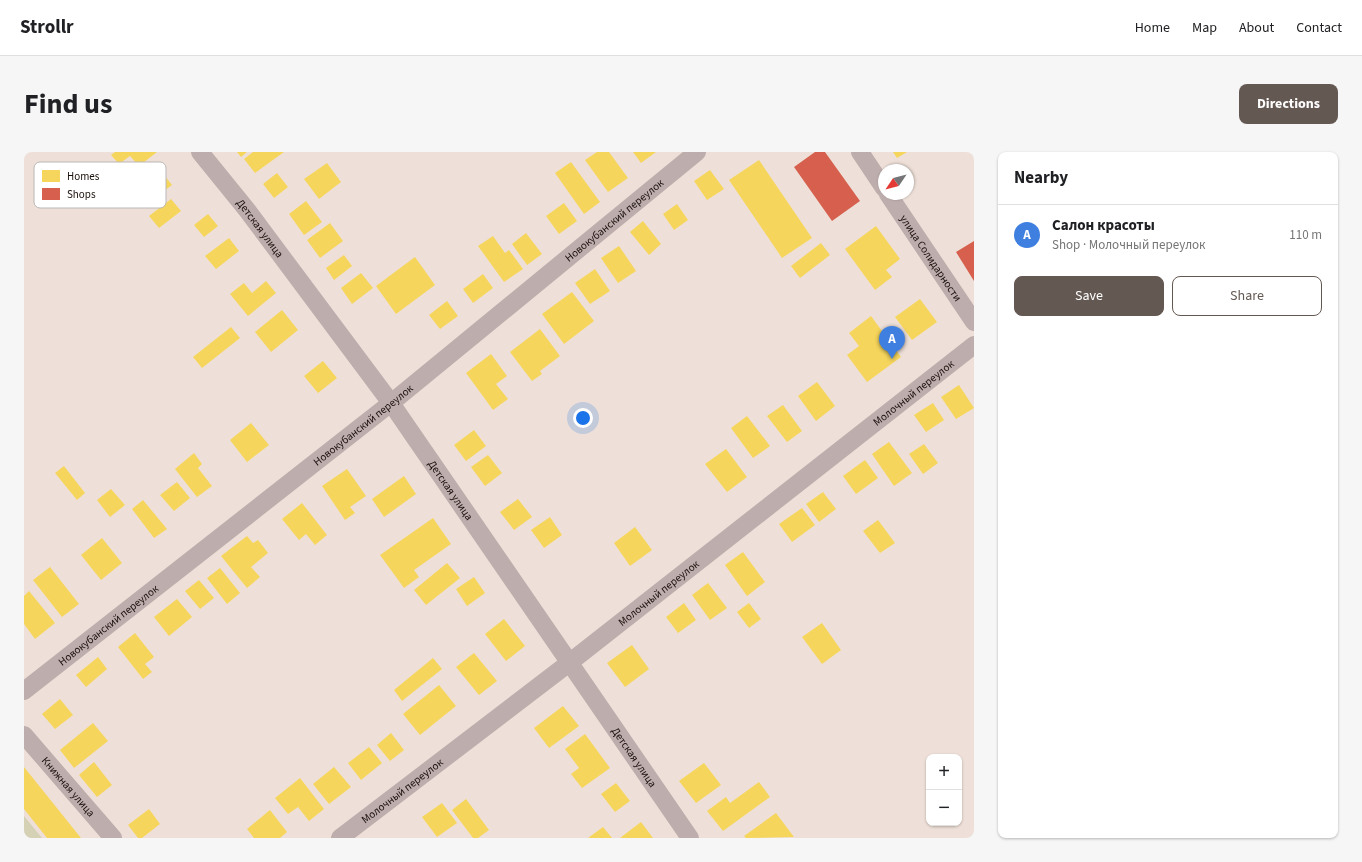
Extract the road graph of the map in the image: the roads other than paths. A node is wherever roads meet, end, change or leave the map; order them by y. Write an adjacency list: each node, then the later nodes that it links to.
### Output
1 (200, 152): 8 (street, Детская улица)
2 (697, 152): 8 (street, Новокубанский переулок)
3 (860, 152): 4 (street)
4 (878, 179)
5 (892, 200): 6 (street, улица Солидарности)
6 (974, 322)
7 (974, 345): 9 (street, Молочный переулок)
8 (391, 403): 9 (street, Детская улица); 10 (street, Новокубанский переулок)
9 (569, 662): 13 (street, Молочный переулок); 14 (street, Детская улица)
10 (24, 691)
11 (24, 735): 12 (street, Книжная улица)
12 (113, 838)
13 (340, 838)
14 (690, 838)

